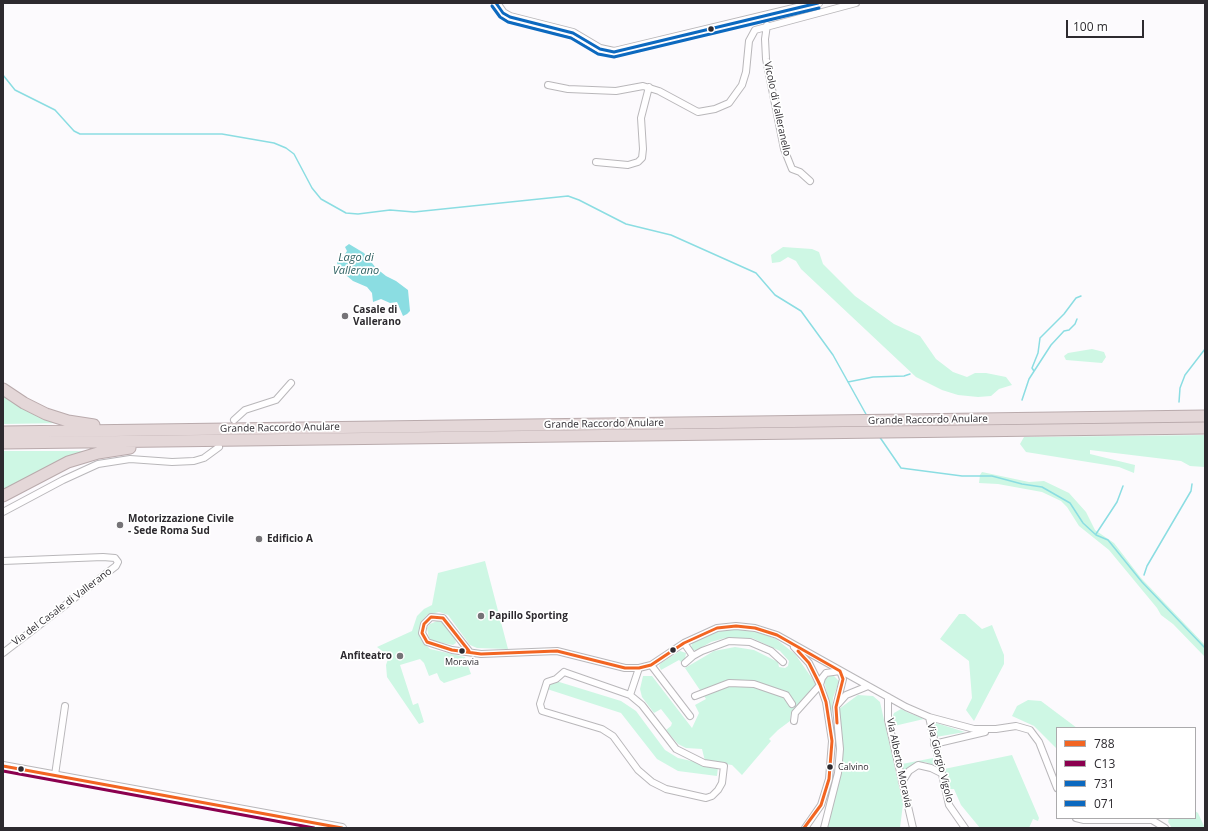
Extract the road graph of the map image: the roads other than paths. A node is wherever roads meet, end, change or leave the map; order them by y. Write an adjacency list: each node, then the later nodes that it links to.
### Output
1 (496, 3): 2 (street)
2 (818, 3)
3 (856, 3): 4 (street)
4 (767, 25): 6 (street); 8 (street, Vicolo di Valleranello)
5 (548, 85): 6 (street)
6 (649, 87): 7 (street)
7 (596, 162)
8 (810, 181)
9 (291, 383): 12 (street)
10 (3, 389): 14 (highway)
11 (1205, 416): 14 (highway, Grande Raccordo Anulare)
12 (234, 420)
13 (1205, 428): 16 (highway, Grande Raccordo Anulare)
14 (136, 430): 15 (highway, Grande Raccordo Anulare)
15 (3, 432)
16 (203, 441): 17 (highway, Grande Raccordo Anulare); 19 (highway)
17 (3, 443)
18 (219, 447): 20 (street)
19 (3, 496)
20 (3, 512)
21 (3, 561): 25 (street, Via del Casale di Vallerano)
22 (787, 640): 23 (street, Via Alberto Moravia); 31 (street, Via Alberto Moravia); 32 (street)
23 (684, 643): 26 (street); 29 (street, Via Alberto Moravia)
24 (469, 651): 24 (street, Via Alberto Moravia); 30 (street, Via Alberto Moravia)
25 (3, 653)
26 (693, 656): 27 (street); 28 (street)
27 (783, 662)
28 (685, 663)
29 (651, 665): 30 (street, Via Alberto Moravia); 40 (street)
30 (639, 668): 34 (street)
31 (840, 671): 32 (street); 33 (street, Via Alberto Moravia); 39 (street)
32 (820, 685): 42 (street); 52 (street)
33 (868, 686): 36 (street, Via Alberto Moravia); 39 (street)
34 (630, 695): 34 (street)
35 (695, 696): 37 (street)
36 (888, 697): 41 (street, Via Alberto Moravia); 48 (street, Via Alberto Moravia)
37 (792, 704)
38 (65, 706): 47 (street)
39 (836, 707): 53 (street)
40 (690, 716)
41 (929, 717): 43 (street, Via Alberto Moravia); 44 (street, Via Giorgio Vigolo)
42 (794, 721)
43 (996, 729): 44 (street); 49 (street, Via Alberto Moravia)
44 (934, 744): 46 (street, Via Giorgio Vigolo)
45 (3, 766): 47 (street)
46 (941, 773): 48 (street); 55 (street, Via Giorgio Vigolo)
47 (55, 775): 51 (street)
48 (902, 782): 54 (street, Via Alberto Moravia)
49 (1056, 786)
50 (1080, 819): 56 (street)
51 (342, 828)
52 (805, 828)
53 (824, 828)
54 (913, 828)
55 (965, 828)
56 (1165, 828)

